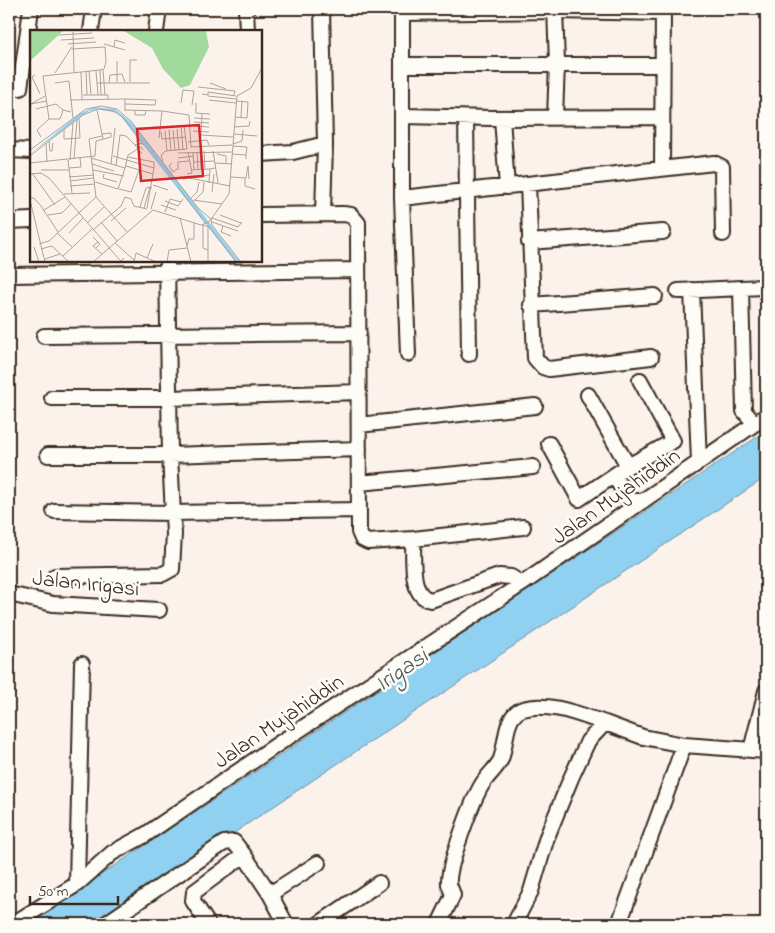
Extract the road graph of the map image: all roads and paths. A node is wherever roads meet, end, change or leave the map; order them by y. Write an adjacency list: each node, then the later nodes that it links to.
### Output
1 (31, 9): 15 (street)
2 (94, 9): 9 (street)
3 (159, 9): 10 (street)
4 (246, 9): 11 (street)
5 (322, 9): 21 (street)
6 (555, 10): 7 (street); 8 (street); 12 (street)
7 (402, 11): 14 (street)
8 (663, 11): 13 (street)
9 (91, 30)
10 (156, 30)
11 (247, 30)
12 (557, 64): 13 (street); 14 (street); 20 (street)
13 (662, 65): 17 (street)
14 (402, 66): 16 (street)
15 (20, 88)
16 (403, 116): 18 (street); 29 (street)
17 (662, 117): 20 (street); 25 (street)
18 (466, 118): 19 (street); 28 (street)
19 (502, 118): 20 (street); 27 (street)
20 (555, 118)
21 (325, 144): 24 (street); 30 (street)
22 (9, 150): 23 (street)
23 (30, 151)
24 (262, 154)
25 (662, 168): 26 (street); 35 (street)
26 (528, 184): 27 (street); 36 (street)
27 (506, 187): 28 (street)
28 (465, 191): 29 (street); 48 (street)
29 (402, 198): 47 (street)
30 (323, 214): 31 (street); 38 (street)
31 (262, 215)
32 (30, 220): 33 (street)
33 (9, 221)
34 (663, 232): 36 (street)
35 (723, 234)
36 (529, 242): 43 (street)
37 (167, 268): 38 (street); 39 (street); 44 (street)
38 (358, 270): 45 (street)
39 (9, 276)
40 (763, 287): 41 (street)
41 (741, 288): 56 (street); 62 (street)
42 (655, 296): 43 (street)
43 (531, 305): 49 (street)
44 (168, 333): 45 (street); 46 (street); 54 (street)
45 (358, 333): 51 (street)
46 (44, 336)
47 (408, 354)
48 (469, 354)
49 (651, 357)
50 (640, 380): 63 (street)
51 (359, 392): 54 (street); 57 (street)
52 (588, 395): 63 (street)
53 (52, 398): 54 (street)
54 (169, 398): 61 (street)
55 (535, 406): 57 (street)
56 (761, 420): 62 (street, Jalan Mujahiddin)
57 (359, 425): 59 (street)
58 (549, 444): 65 (street)
59 (359, 449): 61 (street); 66 (street)
60 (48, 455): 61 (street)
61 (170, 455): 70 (street)
62 (699, 462): 67 (street, Jalan Mujahiddin)
63 (628, 466): 65 (street)
64 (533, 467): 66 (street)
65 (614, 476): 67 (street)
66 (359, 483): 68 (street)
67 (643, 501): 74 (street, Jalan Mujahiddin)
68 (359, 510): 70 (street); 72 (street)
69 (54, 511): 70 (street)
70 (172, 513): 73 (street)
71 (523, 527): 72 (street)
72 (413, 539): 74 (street)
73 (55, 576)
74 (522, 584): 86 (street, Jalan Mujahiddin)
75 (9, 594): 76 (street, Jalan Irigasi)
76 (158, 610)
77 (82, 664): 86 (street)
78 (766, 691): 81 (street)
79 (605, 723): 80 (street); 93 (street); 94 (street)
80 (684, 744): 81 (street); 95 (street)
81 (751, 750): 82 (street)
82 (766, 750)
83 (244, 855): 87 (street); 89 (street); 90 (street)
84 (318, 863): 87 (street)
85 (379, 883): 92 (street)
86 (77, 884): 88 (street, Jalan Mujahiddin)
87 (270, 894): 91 (street)
88 (13, 924)
89 (105, 924)
90 (208, 924)
91 (286, 924)
92 (319, 924)
93 (439, 924)
94 (514, 924)
95 (619, 924)

